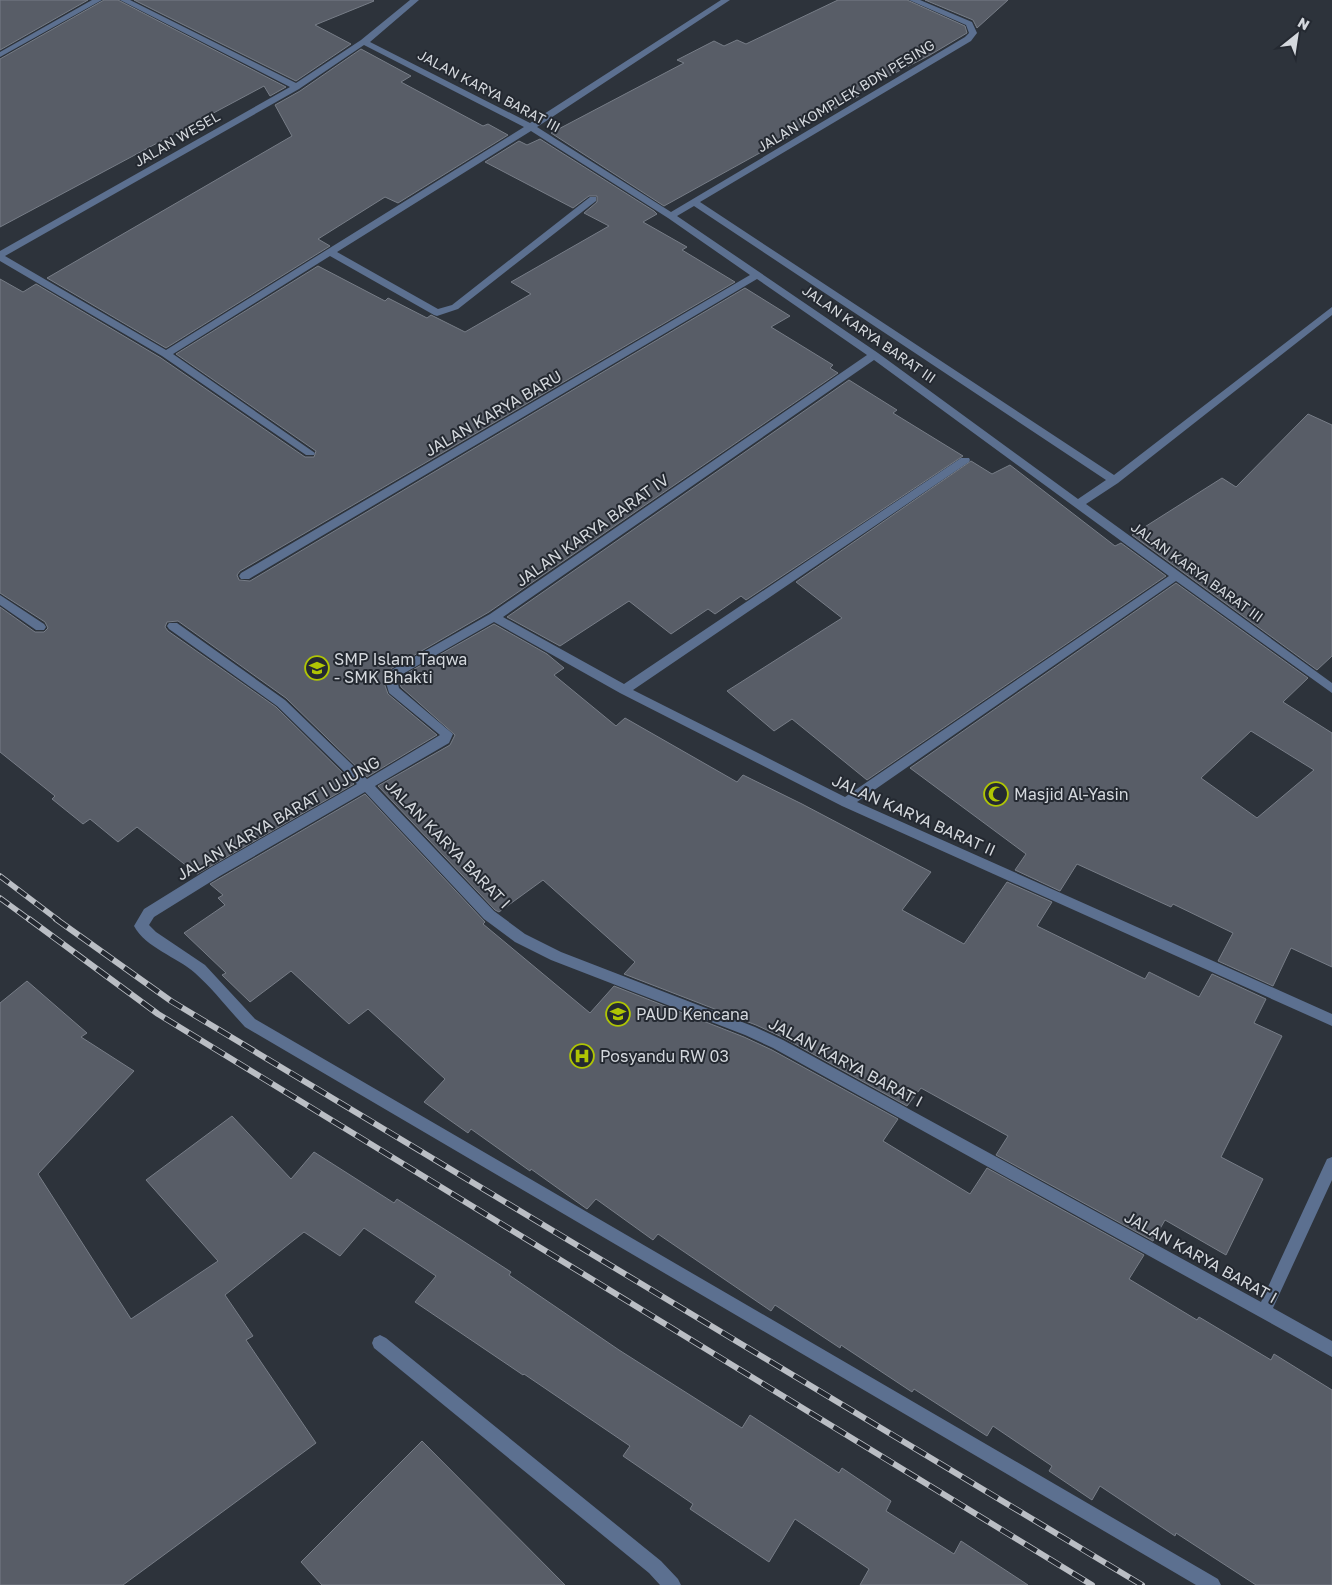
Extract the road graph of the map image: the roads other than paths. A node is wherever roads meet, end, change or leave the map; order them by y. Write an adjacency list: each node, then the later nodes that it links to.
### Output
1 (98, 0): 7 (street)
2 (124, 0): 8 (street)
3 (415, 0): 6 (street, JALAN WESEL)
4 (726, 0): 9 (street)
5 (913, 0): 11 (street, JALAN KOMPLEK BDN PESING)
6 (364, 42): 8 (street, JALAN WESEL); 9 (street, JALAN KARYA BARAT III)
7 (0, 55)
8 (296, 87): 14 (street, JALAN WESEL)
9 (531, 127): 12 (street, JALAN KARYA BARAT III); 13 (street)
10 (593, 199): 13 (street)
11 (695, 203): 12 (street, JALAN KOMPLEK BDN PESING); 21 (street)
12 (670, 216): 15 (street, JALAN KARYA BARAT III)
13 (330, 252): 17 (street)
14 (0, 256): 17 (street)
15 (757, 274): 18 (street, JALAN KARYA BARAT III); 23 (street, JALAN KARYA BARU)
16 (1332, 310): 21 (street)
17 (166, 354): 19 (street)
18 (874, 355): 22 (street, JALAN KARYA BARAT III); 26 (street, JALAN KARYA BARAT IV)
19 (310, 453)
20 (966, 460): 30 (street)
21 (1114, 480): 22 (street)
22 (1078, 504): 24 (street, JALAN KARYA BARAT III)
23 (244, 576)
24 (1176, 576): 29 (street, JALAN KARYA BARAT III); 33 (street)
25 (0, 599): 28 (street)
26 (494, 617): 30 (street, JALAN KARYA BARAT II); 31 (street, JALAN KARYA BARAT IV)
27 (173, 626): 32 (street, JALAN KARYA BARAT I)
28 (40, 627)
29 (1330, 683)
30 (624, 690): 33 (street, JALAN KARYA BARAT II)
31 (447, 734): 32 (street, JALAN KARYA BARAT I UJUNG)
32 (366, 785): 36 (street, JALAN KARYA BARAT I); 40 (street, JALAN KARYA BARAT I UJUNG)
33 (846, 803): 34 (street, JALAN KARYA BARAT II)
34 (1332, 1020)
35 (1332, 1164): 36 (street)
36 (1264, 1312): 38 (street, JALAN KARYA BARAT I)
37 (380, 1343): 39 (street)
38 (1332, 1350)
39 (672, 1585)
40 (1212, 1585)

